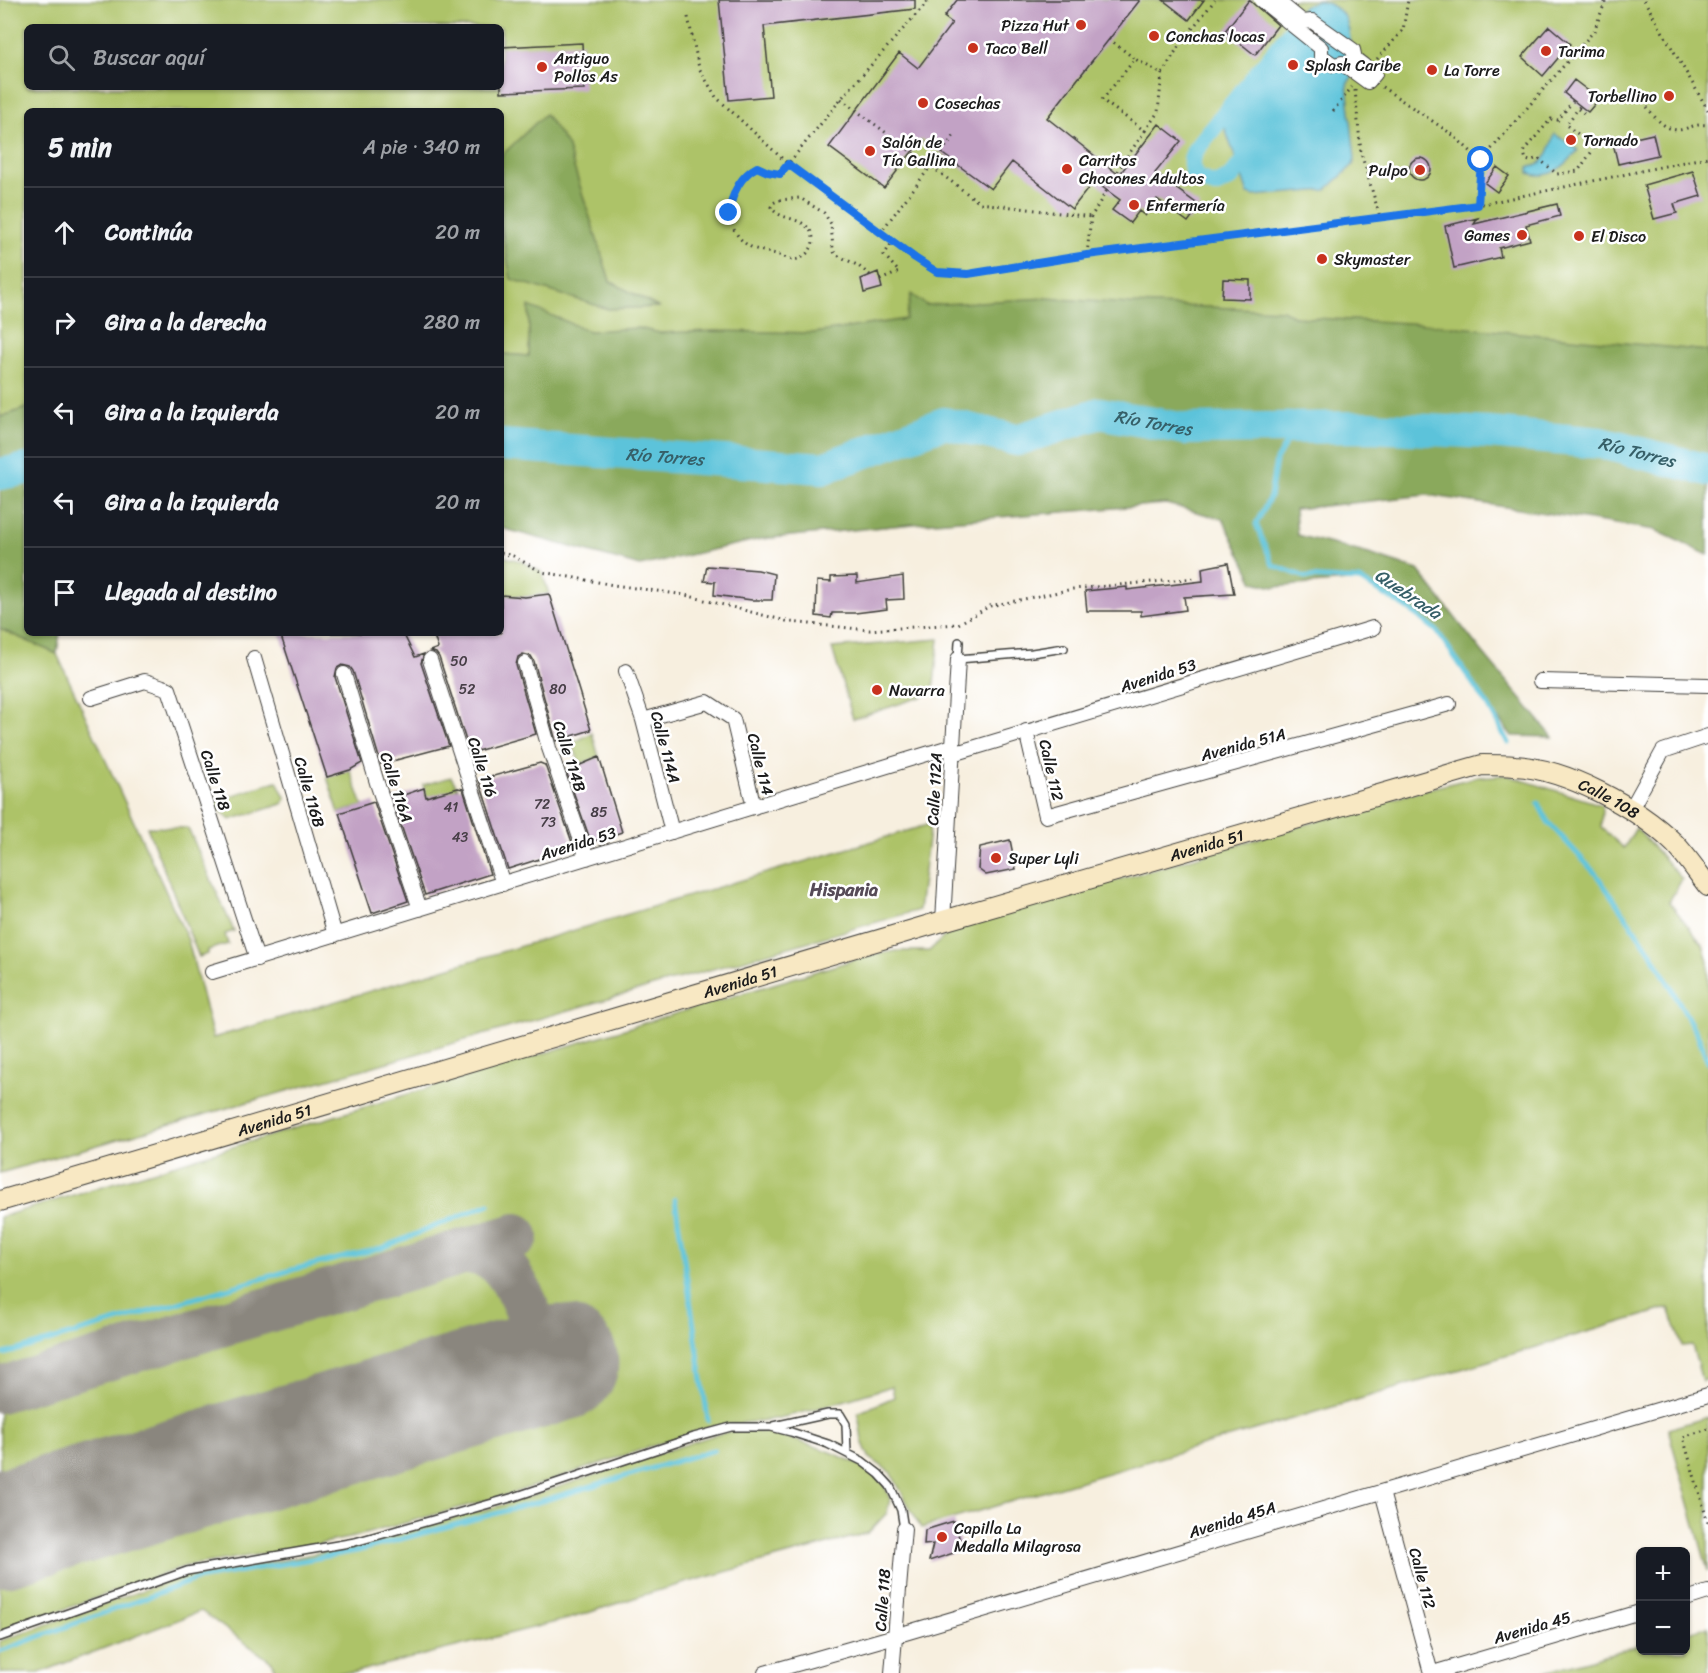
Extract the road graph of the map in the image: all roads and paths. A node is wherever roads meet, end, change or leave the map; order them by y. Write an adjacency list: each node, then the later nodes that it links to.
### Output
1 (929, 0): 16 (path)
2 (1215, 0): 12 (path)
3 (1261, 0): 4 (street, bridge)
4 (1276, 0)
5 (1408, 0): 11 (path)
6 (1606, 0): 28 (path)
7 (1644, 0): 20 (path)
8 (688, 17): 29 (path)
9 (1109, 39): 10 (path)
10 (1135, 58): 12 (path); 25 (path)
11 (1371, 66)
12 (1162, 74): 25 (path)
13 (1355, 84): 33 (path)
14 (1386, 90): 28 (path)
15 (1348, 92): 19 (path)
16 (841, 99): 29 (path); 30 (path)
17 (1573, 101): 22 (path)
18 (1647, 107): 23 (path)
19 (1333, 111)
20 (1708, 111)
21 (1587, 116): 22 (path)
22 (1566, 125): 24 (path)
23 (1708, 125)
24 (1563, 129)
25 (1145, 131): 32 (path)
26 (956, 133): 30 (path)
27 (1708, 158): 31 (path)
28 (1481, 160): 31 (path)
29 (788, 164): 34 (path); 37 (path)
30 (931, 166): 32 (path); 34 (path)
31 (1478, 205): 33 (path)
32 (1091, 217): 36 (path)
33 (1380, 217): 36 (path)
34 (880, 233): 35 (path)
35 (893, 241): 36 (path); 38 (path)
36 (1087, 255)
37 (870, 275)
38 (880, 280)
39 (504, 554): 40 (path)
40 (1197, 578)
41 (1373, 628): 55 (street, Avenida 53)
42 (959, 642): 45 (lane)
43 (1064, 648): 45 (lane)
44 (254, 658): 68 (street, Calle 116B)
45 (958, 658): 57 (street, Calle 112A)
46 (430, 660): 64 (street, Calle 116)
47 (525, 663): 63 (street, Calle 114B)
48 (626, 671): 54 (street, Calle 114A)
49 (344, 674): 66 (street, Calle 116A)
50 (1540, 681): 51 (street)
51 (1708, 685)
52 (91, 698): 69 (street, Calle 118)
53 (1449, 705): 61 (street, Avenida 51A)
54 (643, 720): 59 (street, Calle 114); 62 (street, Calle 114A)
55 (1026, 731): 57 (street, Avenida 53); 61 (street, Calle 112)
56 (1708, 736): 60 (street)
57 (953, 750): 59 (street, Avenida 53); 67 (street, Calle 112A)
58 (1482, 765): 60 (main road, Calle 108); 67 (main road, Avenida 51)
59 (754, 807): 62 (street, Avenida 53)
60 (1631, 809): 65 (main road, Calle 108)
61 (1046, 816)
62 (672, 832): 63 (street, Avenida 53)
63 (587, 858): 64 (street, Avenida 53)
64 (502, 884): 66 (street, Avenida 53)
65 (1708, 886)
66 (420, 909): 68 (street, Avenida 53)
67 (943, 921): 71 (main road, Avenida 51)
68 (335, 935): 69 (street, Avenida 53)
69 (257, 959): 70 (street, Avenida 53)
70 (212, 972)
71 (0, 1202)
72 (1708, 1395): 76 (street, Avenida 45A)
73 (771, 1427): 75 (lane); 75 (lane); 83 (lane)
74 (1708, 1429): 77 (path)
75 (847, 1453): 78 (lane)
76 (1382, 1492): 82 (street, Avenida 45A); 86 (street, Calle 112)
77 (1708, 1523)
78 (904, 1529): 82 (street, Calle 118)
79 (1708, 1592): 80 (street)
80 (1690, 1598)
81 (1636, 1613): 86 (street, Avenida 45)
82 (896, 1636): 84 (street, Avenida 45A); 85 (street, Calle 118)
83 (0, 1637)
84 (765, 1673)
85 (892, 1673)
86 (1432, 1673)

